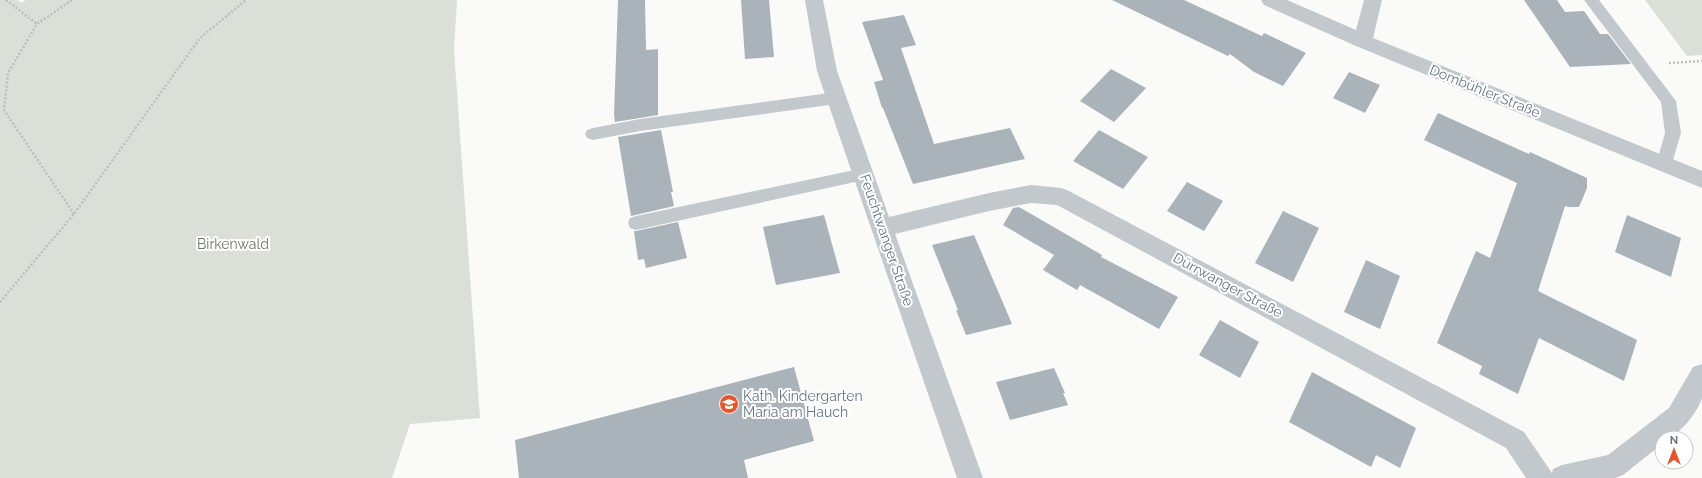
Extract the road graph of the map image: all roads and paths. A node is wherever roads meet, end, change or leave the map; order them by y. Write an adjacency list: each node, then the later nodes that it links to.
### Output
1 (6, 0): 8 (path)
2 (72, 0): 8 (path)
3 (246, 0): 15 (path)
4 (814, 0): 10 (street, Feuchtwanger Straße)
5 (1270, 0): 9 (street, Dombühler Straße)
6 (1373, 0): 9 (street)
7 (1591, 0): 12 (lane)
8 (37, 24): 15 (path)
9 (1362, 41): 12 (street, Dombühler Straße)
10 (836, 98): 11 (lane); 13 (street, Feuchtwanger Straße)
11 (593, 134)
12 (1664, 165): 14 (street, Dombühler Straße)
13 (864, 174): 16 (lane); 17 (street, Feuchtwanger Straße)
14 (1702, 180)
15 (74, 214): 18 (path)
16 (636, 223)
17 (883, 228): 21 (street, Feuchtwanger Straße); 22 (street, Dürrwanger Straße)
18 (0, 302)
19 (1702, 376): 20 (street)
20 (1618, 472): 23 (street)
21 (970, 478)
22 (1541, 478)
23 (1562, 478)

